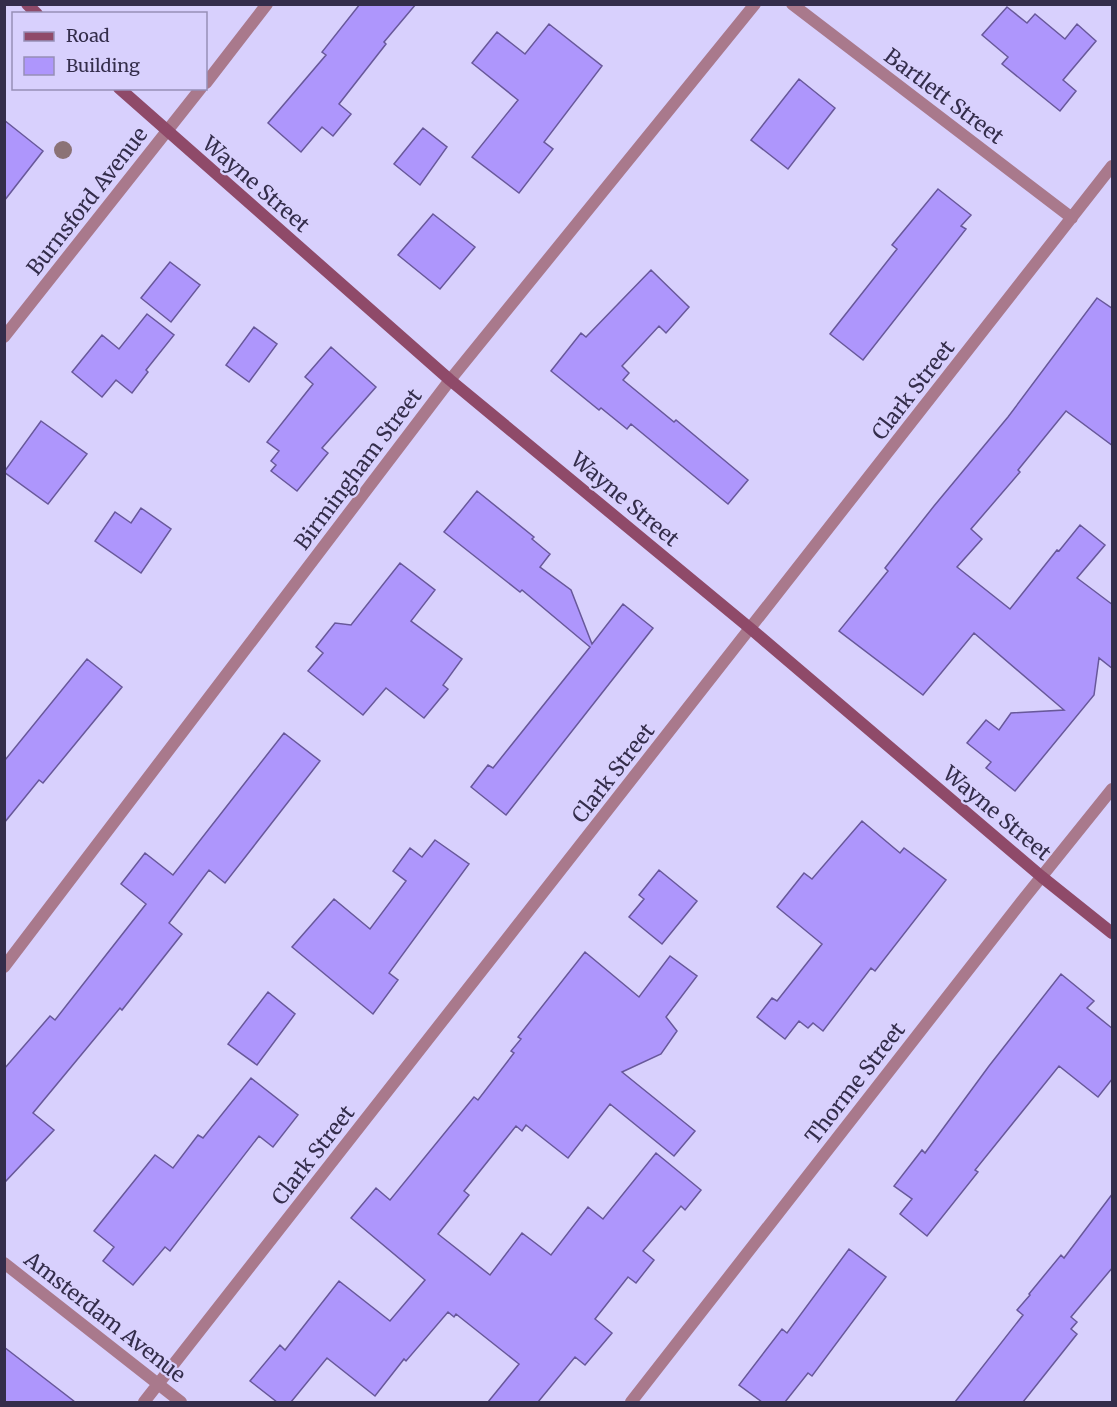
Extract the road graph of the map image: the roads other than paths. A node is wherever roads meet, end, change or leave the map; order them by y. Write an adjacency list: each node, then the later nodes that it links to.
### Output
1 (267, 4): 4 (street)
2 (756, 4): 11 (street, Birmingham Street)
3 (792, 4): 9 (street, Bartlett Street)
4 (207, 82)
5 (121, 90): 7 (street, Wayne Street)
6 (199, 90): 7 (street, Burnsford Avenue)
7 (166, 132): 10 (street, Burnsford Avenue); 11 (street, Wayne Street)
8 (1113, 166): 9 (street, Clark Street)
9 (1072, 218): 12 (street, Clark Street)
10 (4, 337)
11 (450, 380): 12 (street, Wayne Street); 16 (street, Birmingham Street)
12 (751, 629): 14 (street, Wayne Street); 18 (street, Clark Street)
13 (1113, 789): 14 (street, Thorme Street)
14 (1042, 877): 15 (street, Wayne Street); 21 (street, Thorme Street)
15 (1113, 933)
16 (4, 967)
17 (4, 1263): 18 (street, Amsterdam Avenue)
18 (158, 1385): 19 (street, Clark Street); 20 (street, Amsterdam Avenue)
19 (144, 1402)
20 (181, 1402)
21 (631, 1402)

